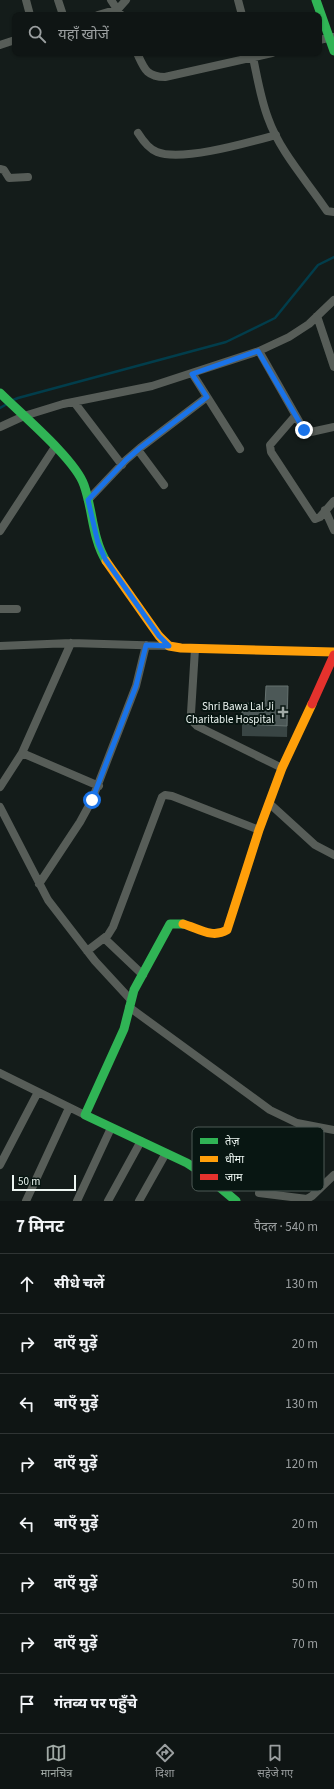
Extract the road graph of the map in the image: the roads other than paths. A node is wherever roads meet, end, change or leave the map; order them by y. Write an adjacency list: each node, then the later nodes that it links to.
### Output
1 (26, 0): 8 (street)
2 (58, 0): 9 (street)
3 (111, 0): 10 (street)
4 (126, 0): 10 (street)
5 (238, 0): 11 (street)
6 (316, 0): 12 (street)
7 (322, 0): 14 (street)
8 (29, 12)
9 (62, 12)
10 (119, 12)
11 (241, 12)
12 (320, 12)
13 (322, 19): 14 (street)
14 (328, 38): 17 (street)
15 (12, 41): 16 (street)
16 (0, 45)
17 (334, 51)
18 (139, 56): 19 (street)
19 (248, 56)
20 (252, 56): 22 (street)
21 (138, 133): 22 (street)
22 (276, 135): 25 (street)
23 (0, 169): 24 (street)
24 (28, 177)
25 (334, 212)
26 (334, 300): 27 (street)
27 (317, 316): 28 (street); 29 (street)
28 (258, 351): 30 (street); 35 (street)
29 (334, 367)
30 (192, 374): 32 (street); 33 (street)
31 (0, 393): 34 (street)
32 (207, 397): 39 (street); 40 (street)
33 (74, 402): 34 (street); 41 (street)
34 (21, 414): 36 (street); 38 (street)
35 (295, 416): 37 (street); 45 (street)
36 (0, 427)
37 (334, 427)
38 (55, 447): 43 (street); 47 (street)
39 (240, 449)
40 (138, 450): 41 (street); 42 (street)
41 (122, 465): 43 (street)
42 (164, 485)
43 (88, 500): 53 (street)
44 (334, 500): 45 (street)
45 (325, 510): 46 (street)
46 (334, 530)
47 (0, 531)
48 (0, 609): 49 (street)
49 (17, 609)
50 (71, 643): 51 (street); 52 (street); 56 (street)
51 (146, 645): 53 (street); 58 (street)
52 (0, 646)
53 (169, 646): 54 (street)
54 (195, 649): 55 (street); 57 (street)
55 (334, 654): 57 (street)
56 (22, 753): 58 (street); 59 (street)
57 (282, 768): 60 (street)
58 (99, 786): 64 (street)
59 (0, 787)
60 (270, 804): 62 (street); 63 (street)
61 (0, 807): 64 (street)
62 (259, 830): 65 (street); 67 (street)
63 (334, 855)
64 (39, 884): 66 (street)
65 (104, 938): 66 (street); 67 (street)
66 (87, 951): 68 (street)
67 (143, 975): 68 (street)
68 (130, 1004): 72 (street); 73 (street)
69 (0, 1073): 70 (street)
70 (38, 1092): 71 (street); 79 (street)
71 (69, 1108): 72 (street); 86 (street)
72 (85, 1115): 74 (street)
73 (318, 1127)
74 (111, 1128): 77 (street); 87 (street)
75 (324, 1128): 76 (street)
76 (334, 1130)
77 (141, 1141): 78 (street); 88 (street)
78 (166, 1153): 80 (street); 89 (street)
79 (0, 1165)
80 (192, 1166)
81 (334, 1175): 82 (street)
82 (324, 1185)
83 (224, 1191): 90 (street)
84 (317, 1191): 85 (street)
85 (259, 1193)
86 (26, 1201)
87 (76, 1201)
88 (108, 1201)
89 (138, 1201)
90 (236, 1201)

